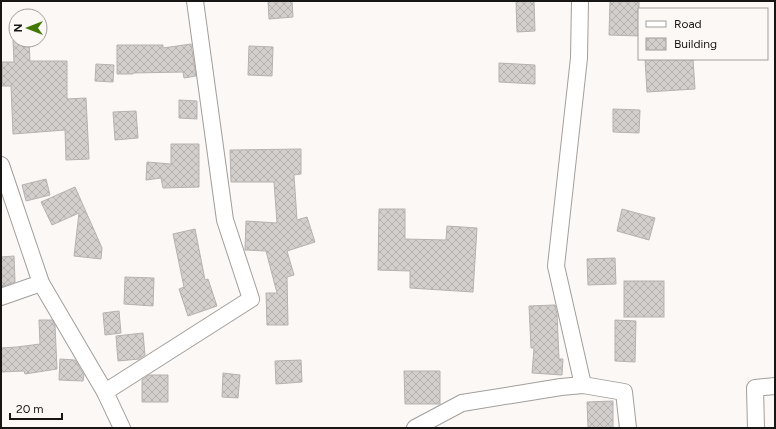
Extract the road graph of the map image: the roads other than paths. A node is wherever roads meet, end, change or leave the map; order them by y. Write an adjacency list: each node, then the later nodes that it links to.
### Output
1 (195, 1): 8 (street)
2 (580, 1): 6 (street)
3 (1, 165): 4 (street)
4 (40, 283): 5 (street); 8 (street)
5 (1, 297)
6 (583, 385): 10 (street); 11 (street)
7 (775, 386): 12 (street)
8 (105, 392): 9 (street)
9 (122, 428)
10 (415, 428)
11 (628, 428)
12 (756, 428)

